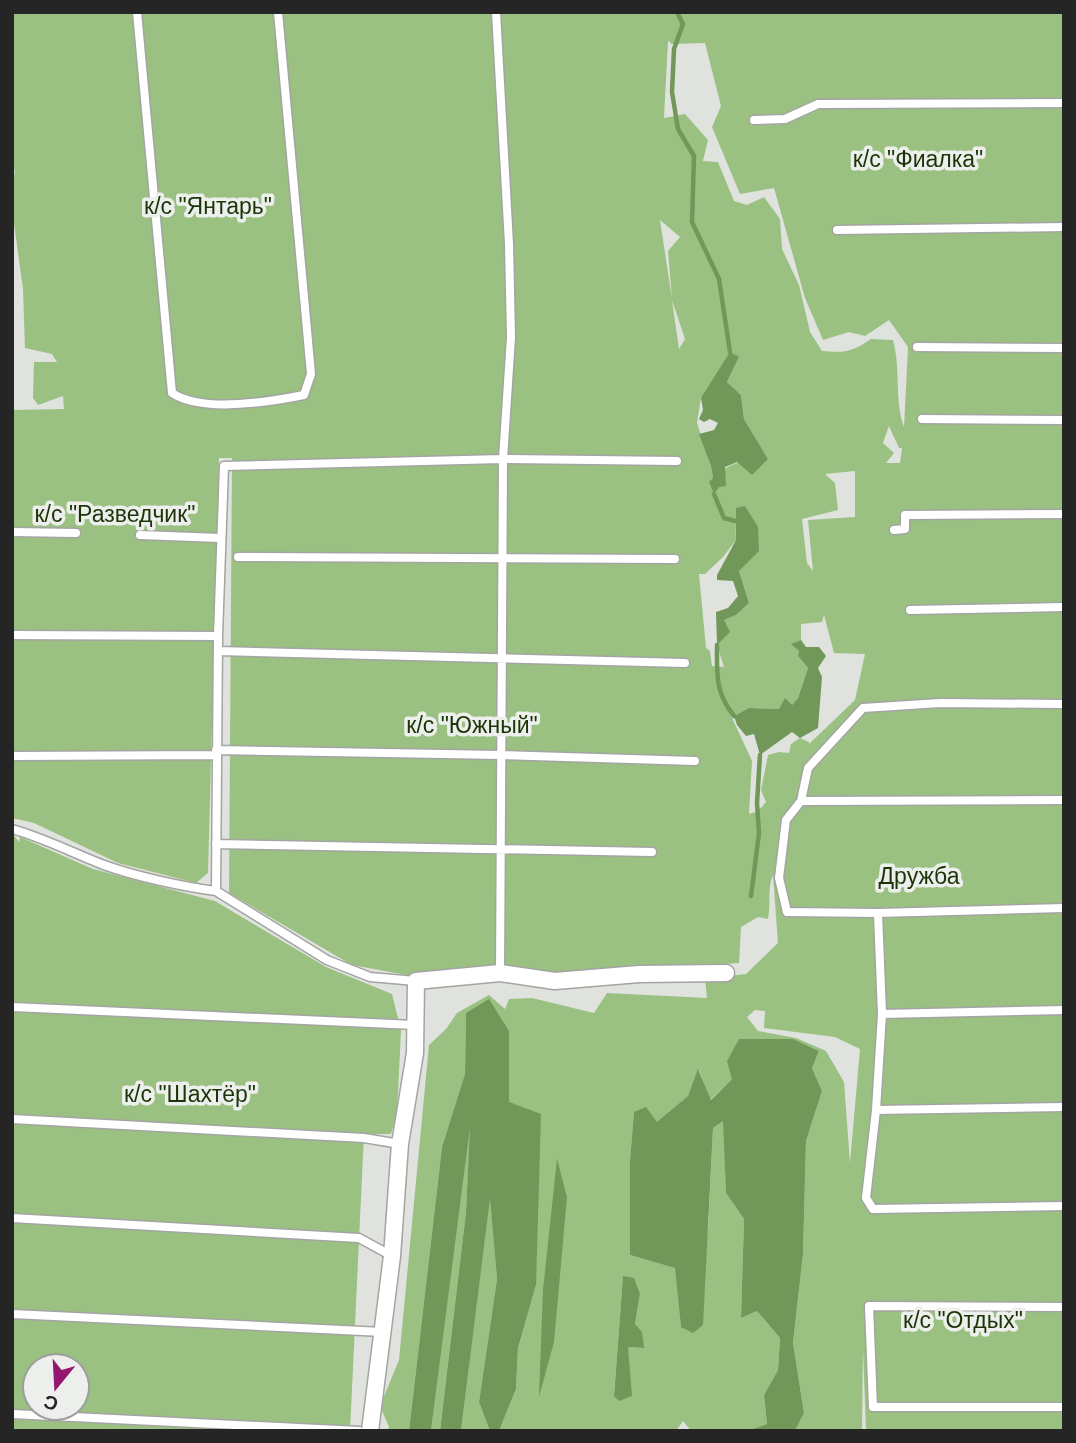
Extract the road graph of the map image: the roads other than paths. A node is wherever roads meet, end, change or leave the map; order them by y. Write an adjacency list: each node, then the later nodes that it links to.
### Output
1 (137, 12): 2 (lane)
2 (278, 12)
3 (495, 12): 12 (lane)
4 (1064, 103): 5 (lane)
5 (754, 120)
6 (1064, 227): 7 (lane)
7 (837, 230)
8 (917, 347): 9 (lane)
9 (1064, 348)
10 (922, 419): 11 (lane)
11 (1064, 420)
12 (503, 459): 13 (lane); 19 (lane); 21 (lane)
13 (677, 461)
14 (1064, 514): 15 (lane)
15 (894, 530)
16 (12, 532): 17 (lane)
17 (76, 534)
18 (141, 535): 19 (lane)
19 (220, 538): 26 (lane)
20 (238, 557): 21 (lane)
21 (503, 557): 22 (lane); 28 (lane)
22 (675, 559)
23 (1064, 607): 24 (lane)
24 (910, 610)
25 (12, 635): 26 (lane)
26 (218, 636): 27 (lane)
27 (218, 651): 28 (lane); 31 (lane)
28 (502, 660): 29 (lane); 32 (lane)
29 (685, 663)
30 (1064, 704): 36 (lane)
31 (216, 753): 32 (lane); 33 (lane); 38 (lane)
32 (501, 754): 34 (lane); 39 (lane)
33 (12, 756)
34 (695, 761)
35 (1064, 800): 36 (lane)
36 (801, 801): 43 (lane)
37 (12, 829): 41 (lane)
38 (216, 844): 39 (lane); 41 (lane)
39 (501, 849): 40 (lane); 44 (lane)
40 (652, 852)
41 (216, 891): 46 (lane)
42 (1064, 908): 43 (lane)
43 (878, 913): 49 (lane)
44 (500, 973): 45 (street); 46 (street)
45 (726, 974)
46 (416, 981): 50 (street)
47 (12, 1007): 50 (lane)
48 (1064, 1010): 49 (lane)
49 (882, 1014): 52 (lane)
50 (415, 1026): 54 (street)
51 (1064, 1108): 52 (lane)
52 (876, 1110): 55 (lane)
53 (12, 1119): 54 (lane)
54 (400, 1144): 57 (street)
55 (1064, 1206)
56 (12, 1218): 57 (lane)
57 (392, 1256): 60 (street)
58 (1064, 1307): 61 (lane)
59 (12, 1314): 60 (lane)
60 (383, 1332): 64 (street)
61 (1064, 1407)
62 (12, 1414): 63 (lane)
63 (359, 1431)
64 (370, 1431)

